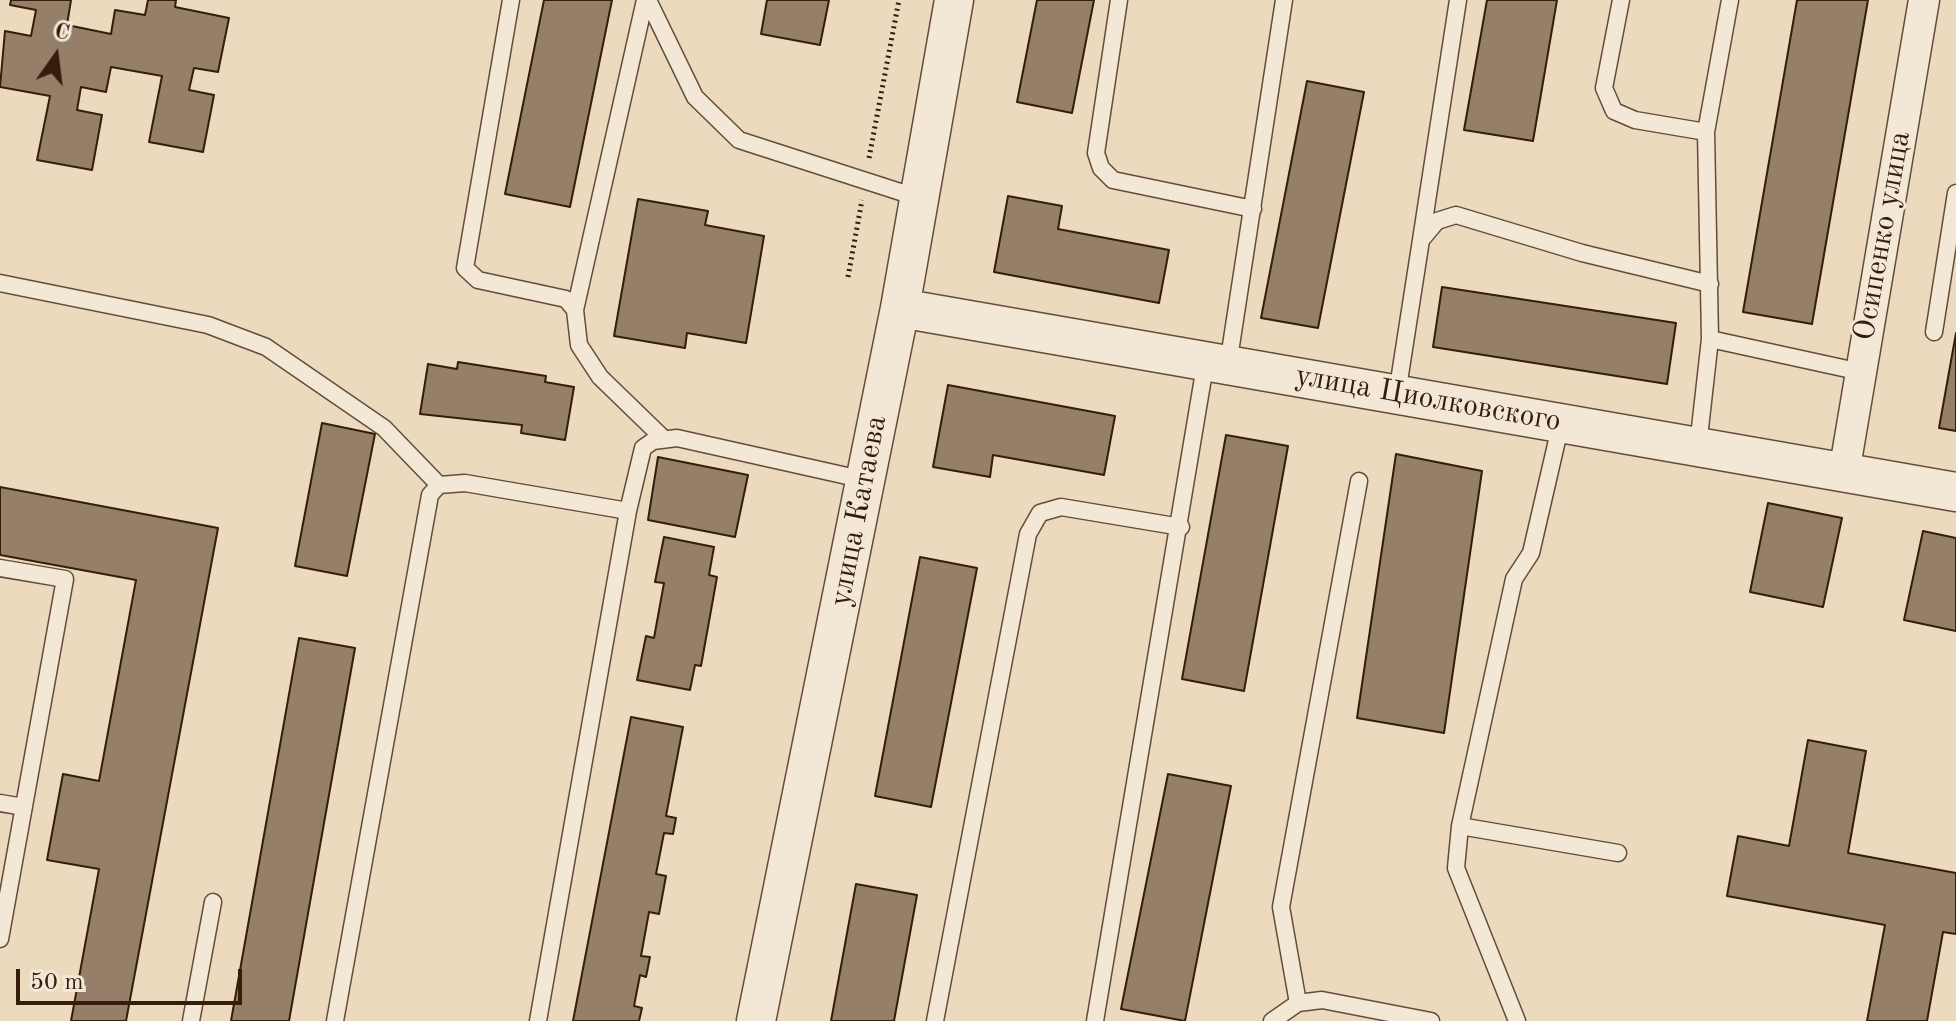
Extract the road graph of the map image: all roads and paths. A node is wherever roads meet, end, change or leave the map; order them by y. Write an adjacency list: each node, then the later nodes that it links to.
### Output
1 (511, 0): 21 (lane)
2 (646, 0): 12 (lane); 21 (lane)
3 (899, 0): 12 (path)
4 (954, 0): 14 (street, улица Катаева)
5 (1119, 0): 15 (lane)
6 (1284, 0): 15 (lane)
7 (1458, 0): 16 (lane)
8 (1621, 0): 11 (lane)
9 (1730, 0): 11 (lane)
10 (1924, 0): 25 (street, Осипенко улица)
11 (1706, 132): 19 (lane)
12 (865, 181): 14 (lane); 17 (path)
13 (1956, 193): 22 (lane)
14 (919, 199): 20 (street, улица Катаева)
15 (1253, 209): 24 (lane)
16 (1421, 240): 19 (lane); 26 (lane)
17 (848, 277)
18 (0, 283): 33 (lane)
19 (1710, 284): 23 (lane)
20 (900, 308): 24 (street, улица Циолковского); 31 (street, улица Катаева)
21 (575, 310): 28 (lane)
22 (1934, 332)
23 (1710, 339): 25 (lane); 29 (lane)
24 (1217, 363): 26 (street, улица Циолковского); 36 (lane)
25 (1861, 372): 30 (street, Осипенко улица)
26 (1397, 394): 27 (street, улица Циолковского)
27 (1562, 421): 29 (street, улица Циолковского); 40 (lane)
28 (664, 439): 31 (lane); 35 (lane)
29 (1698, 446): 30 (street, улица Циолковского)
30 (1844, 473): 34 (street, улица Циолковского)
31 (865, 480): 48 (street, улица Катаева)
32 (1359, 481): 44 (lane)
33 (439, 485): 35 (lane); 46 (lane)
34 (1956, 492)
35 (628, 511): 47 (lane)
36 (1181, 527): 49 (lane); 50 (lane)
37 (0, 568): 39 (lane)
38 (0, 803): 39 (lane)
39 (24, 807): 43 (lane)
40 (1460, 826): 41 (lane); 53 (lane)
41 (1618, 853)
42 (213, 902): 45 (lane)
43 (0, 939)
44 (1298, 1003): 51 (lane); 52 (lane)
45 (191, 1021)
46 (335, 1021)
47 (538, 1021)
48 (756, 1021)
49 (935, 1021)
50 (1095, 1021)
51 (1272, 1021)
52 (1431, 1021)
53 (1517, 1021)

